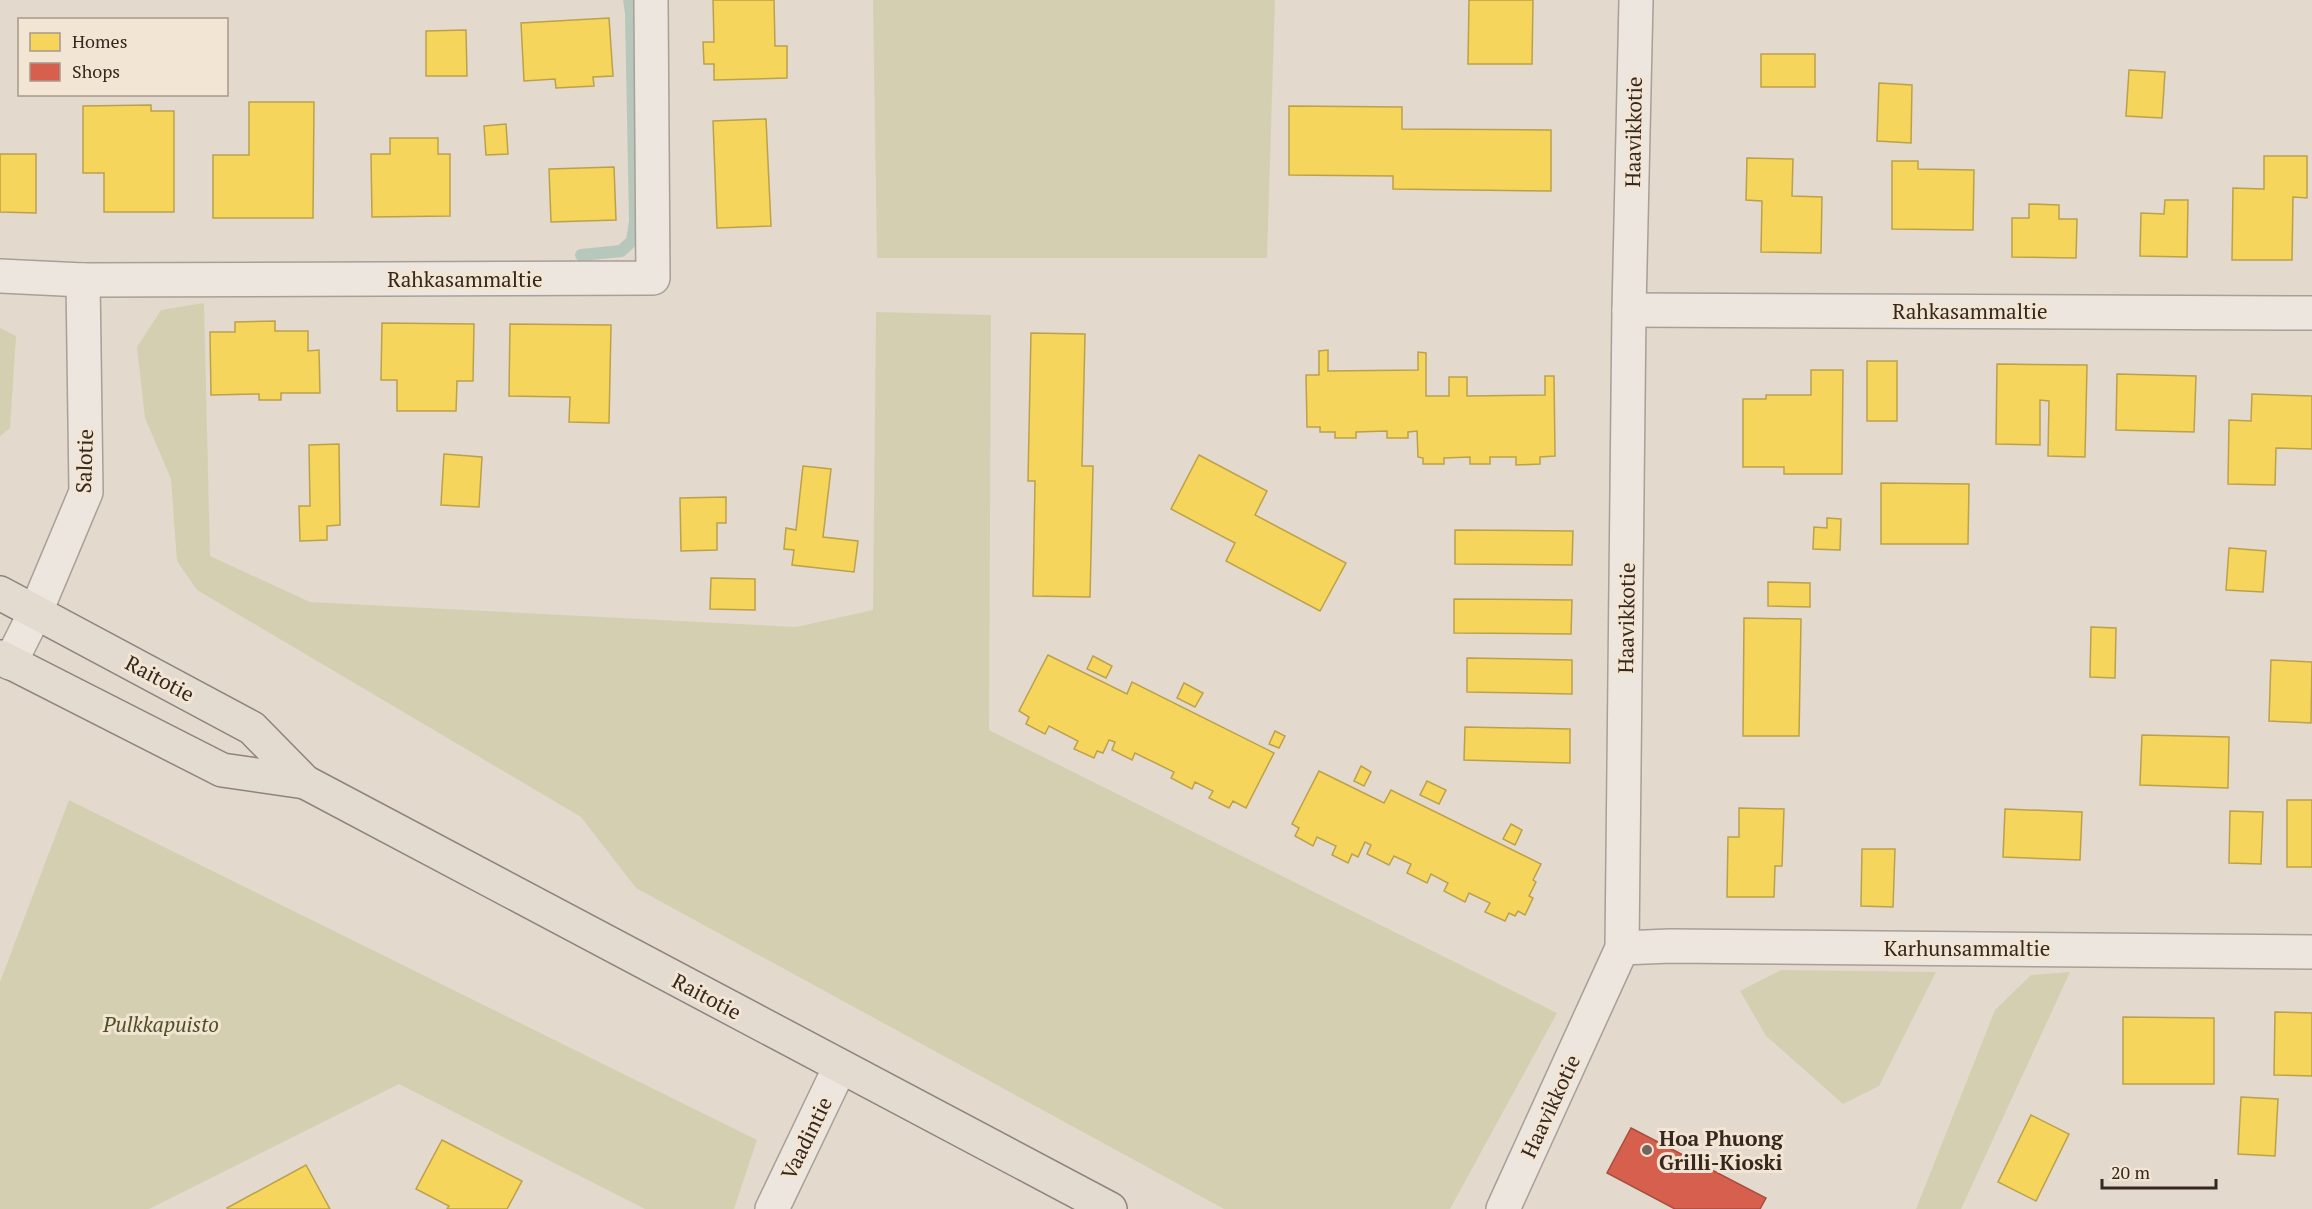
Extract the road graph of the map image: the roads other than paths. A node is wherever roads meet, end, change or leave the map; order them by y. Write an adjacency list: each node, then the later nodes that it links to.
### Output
1 (651, 0): 4 (street, Rahkasammaltie)
2 (1636, 0): 5 (street, Haavikkotie)
3 (0, 276): 4 (street, Rahkasammaltie)
4 (83, 280): 8 (street, Salotie)
5 (1629, 310): 6 (street, Rahkasammaltie); 11 (street, Haavikkotie)
6 (2312, 313)
7 (0, 593): 8 (main road, Raitotie)
8 (36, 611): 9 (street, Salotie); 10 (main road, Raitotie)
9 (5, 660): 10 (main road, Raitotie)
10 (305, 782): 13 (main road, Raitotie)
11 (1622, 948): 12 (street, Karhunsammaltie); 16 (street, Haavikkotie)
12 (2312, 952)
13 (840, 1067): 14 (street, Vaadintie); 15 (main road, Raitotie)
14 (772, 1209)
15 (1110, 1209)
16 (1503, 1209)

